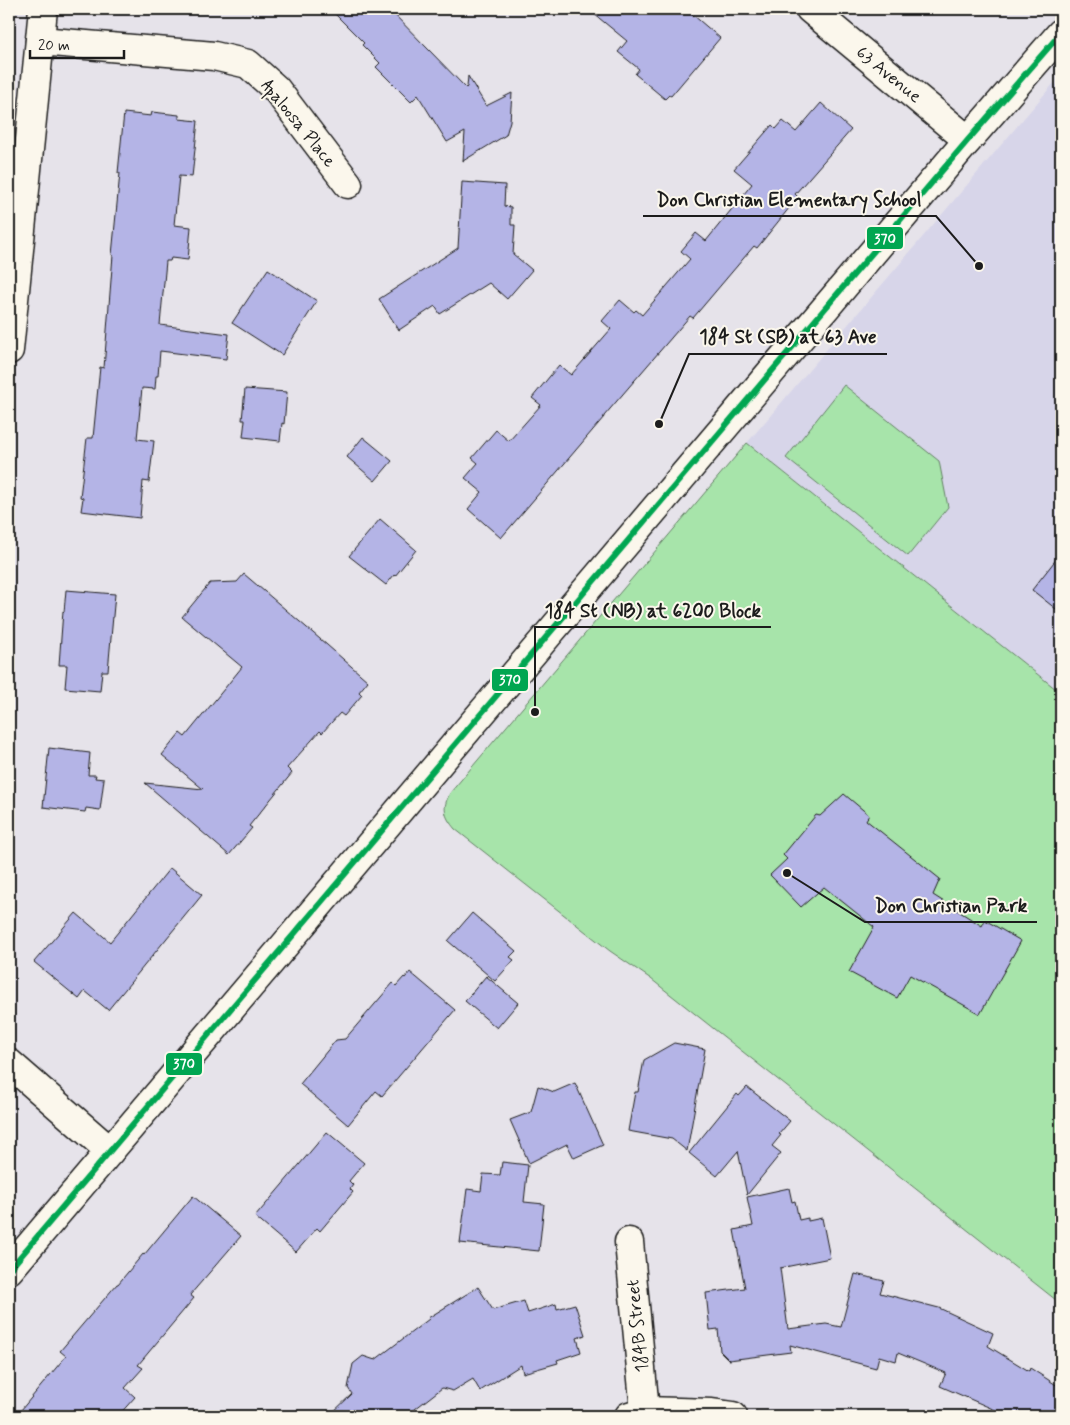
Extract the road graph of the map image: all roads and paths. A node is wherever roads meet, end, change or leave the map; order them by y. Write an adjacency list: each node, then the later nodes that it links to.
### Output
1 (43, 9): 4 (main road)
2 (810, 9): 5 (main road, 63 Avenue)
3 (1061, 33): 5 (main road)
4 (40, 41): 6 (main road, Apaloosa Place); 7 (main road)
5 (968, 140): 9 (main road)
6 (348, 184)
7 (9, 350)
8 (9, 1063): 9 (main road)
9 (110, 1151): 11 (main road)
10 (629, 1242): 12 (main road, 184B Street)
11 (9, 1270)
12 (637, 1413): 13 (main road)
13 (733, 1416)

